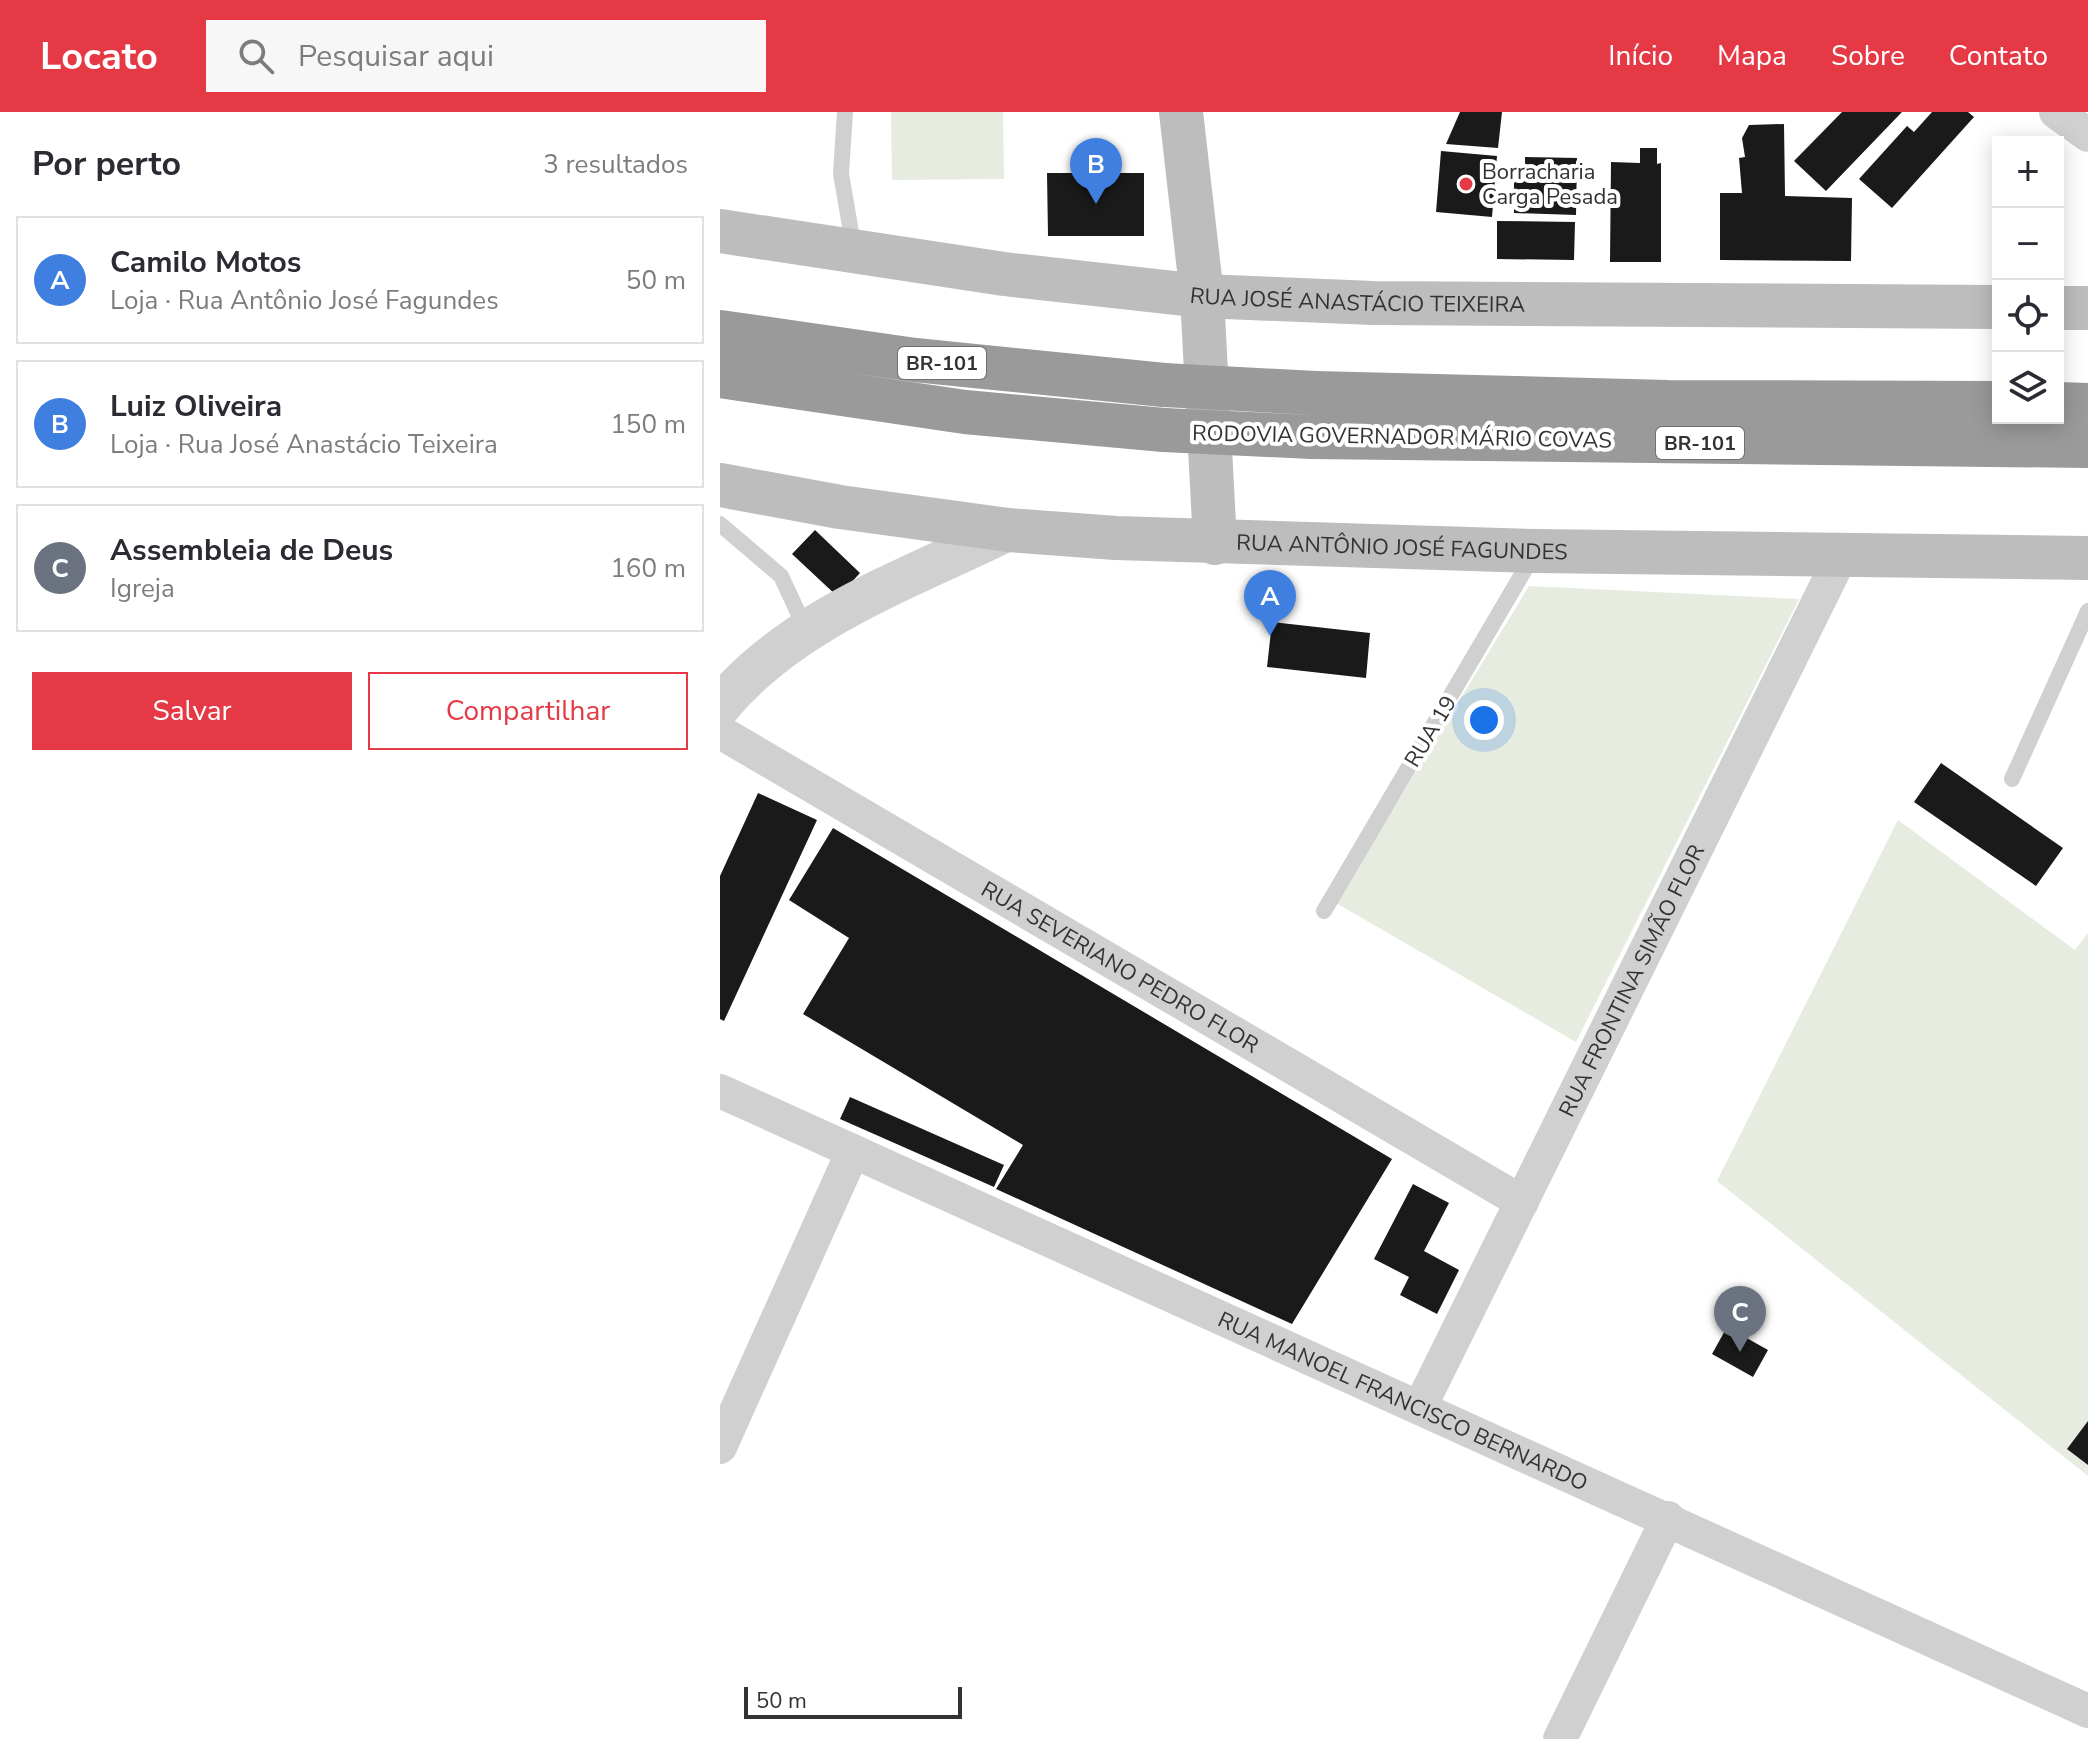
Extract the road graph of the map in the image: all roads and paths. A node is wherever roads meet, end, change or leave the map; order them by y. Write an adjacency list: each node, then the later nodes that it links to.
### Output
1 (845, 112): 6 (lane)
2 (1181, 112): 7 (main road)
3 (2056, 112): 4 (street)
4 (2088, 135)
5 (720, 231): 6 (main road, RUA JOSÉ ANASTÁCIO TEIXEIRA)
6 (855, 253): 7 (main road, RUA JOSÉ ANASTÁCIO TEIXEIRA)
7 (1202, 296): 8 (main road, RUA JOSÉ ANASTÁCIO TEIXEIRA); 20 (main road)
8 (1992, 307)
9 (2064, 308): 10 (main road)
10 (2088, 308)
11 (720, 332): 13 (highway, RODOVIA GOVERNADOR MÁRIO COVAS / BR-101, bridge)
12 (720, 376): 16 (highway, RODOVIA GOVERNADOR MÁRIO COVAS / BR-101, bridge)
13 (1992, 403)
14 (2064, 404): 15 (highway)
15 (2088, 405)
16 (2088, 446)
17 (720, 485): 19 (main road, RUA ANTÔNIO JOSÉ FAGUNDES)
18 (720, 524): 25 (lane)
19 (1008, 530): 20 (main road, RUA ANTÔNIO JOSÉ FAGUNDES); 25 (street)
20 (1215, 543): 21 (main road, RUA ANTÔNIO JOSÉ FAGUNDES)
21 (1535, 551): 22 (main road, RUA ANTÔNIO JOSÉ FAGUNDES); 29 (lane, RUA 19)
22 (1842, 554): 23 (main road, RUA ANTÔNIO JOSÉ FAGUNDES); 32 (street, RUA FRONTINA SIMÃO FLOR)
23 (2088, 558)
24 (2088, 611): 28 (lane)
25 (807, 632): 26 (street)
26 (720, 706)
27 (720, 732): 32 (street, RUA SEVERIANO PEDRO FLOR)
28 (2012, 779)
29 (1324, 911)
30 (720, 1091): 31 (street, RUA MANOEL FRANCISCO BERNARDO)
31 (853, 1151): 33 (street, RUA MANOEL FRANCISCO BERNARDO); 34 (street)
32 (1522, 1202): 33 (street, RUA FRONTINA SIMÃO FLOR)
33 (1420, 1407): 35 (street, RUA MANOEL FRANCISCO BERNARDO)
34 (720, 1447)
35 (1668, 1518): 36 (street, RUA MANOEL FRANCISCO BERNARDO); 37 (street)
36 (2083, 1701)
37 (1560, 1739)

